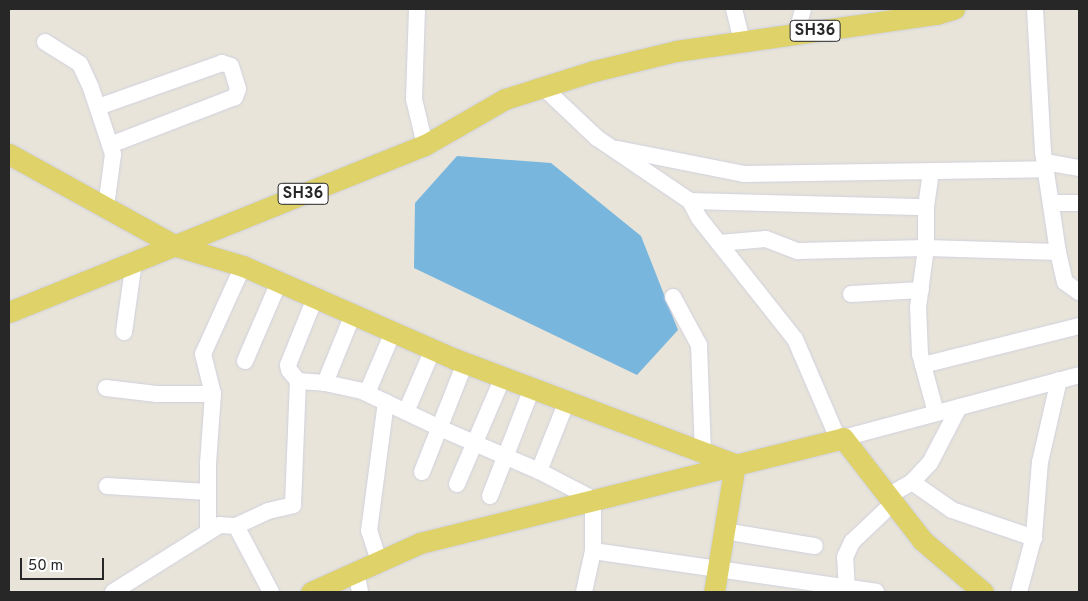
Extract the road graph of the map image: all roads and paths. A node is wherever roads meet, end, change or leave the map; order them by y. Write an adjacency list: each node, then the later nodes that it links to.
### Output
1 (417, 9): 12 (street)
2 (734, 9): 7 (street)
3 (803, 9): 6 (street)
4 (954, 9): 6 (main road, SH36)
5 (1035, 9): 15 (street)
6 (797, 33): 7 (main road, SH36)
7 (742, 41): 9 (main road, SH36)
8 (45, 42): 10 (street)
9 (543, 87): 12 (main road, SH36); 13 (street)
10 (95, 98): 11 (street); 11 (street)
11 (110, 145): 21 (street)
12 (425, 145): 24 (main road, SH36)
13 (611, 148): 17 (street); 18 (street)
14 (9, 156): 21 (main road)
15 (1045, 161): 16 (street); 17 (street); 19 (street)
16 (1079, 168)
17 (931, 171): 22 (street)
18 (690, 201): 22 (street); 23 (street)
19 (1051, 203): 20 (street); 26 (street)
20 (1079, 203)
21 (106, 207): 24 (main road)
22 (926, 207): 25 (street)
23 (719, 243): 25 (street); 58 (street)
24 (176, 246): 27 (main road, SH36); 28 (main road)
25 (926, 248): 26 (street); 30 (street)
26 (1058, 252): 31 (street)
27 (134, 262): 35 (main road, SH36); 38 (street)
28 (243, 266): 29 (main road); 51 (street)
29 (279, 282): 34 (main road); 41 (street)
30 (920, 290): 32 (street); 43 (street)
31 (1079, 292)
32 (851, 294)
33 (673, 297): 60 (street)
34 (316, 298): 36 (main road); 45 (street)
35 (9, 312)
36 (353, 314): 39 (main road); 47 (street)
37 (1079, 326): 43 (street)
38 (124, 332)
39 (393, 332): 40 (main road); 50 (street)
40 (433, 349): 42 (main road); 55 (street)
41 (245, 361)
42 (465, 363): 44 (main road); 57 (street)
43 (923, 364): 56 (street)
44 (503, 377): 49 (main road); 59 (street)
45 (298, 381): 47 (street); 72 (street)
46 (1071, 381): 54 (street); 75 (street)
47 (325, 383): 50 (street)
48 (106, 388): 51 (street)
49 (532, 388): 52 (main road); 61 (street)
50 (367, 393): 53 (street)
51 (213, 394): 68 (street)
52 (567, 401): 60 (main road); 63 (street)
53 (386, 402): 55 (street); 78 (street)
54 (959, 407): 56 (street); 65 (street)
55 (406, 412): 57 (street)
56 (936, 413): 58 (street)
57 (439, 428): 59 (street); 64 (street)
58 (841, 438): 62 (main road); 71 (main road)
59 (474, 443): 61 (street); 66 (street)
60 (703, 452): 62 (main road)
61 (505, 457): 63 (street); 69 (street)
62 (736, 464): 70 (main road); 73 (main road)
63 (539, 471): 70 (street)
64 (422, 472)
65 (912, 482): 71 (street); 75 (street)
66 (457, 484)
67 (107, 486): 68 (street)
68 (208, 492): 74 (street)
69 (490, 496)
70 (593, 499): 77 (street); 78 (main road)
71 (891, 500): 81 (street); 89 (main road)
72 (236, 526): 74 (street); 83 (street)
73 (724, 530): 76 (street); 79 (main road)
74 (208, 532): 82 (street)
75 (1034, 538): 90 (street)
76 (815, 546)
77 (593, 551): 79 (street); 86 (street)
78 (379, 561): 80 (main road)
79 (718, 568): 81 (street); 87 (main road)
80 (356, 571): 84 (main road); 85 (street)
81 (847, 590): 88 (street)
82 (113, 592)
83 (271, 592)
84 (311, 592)
85 (360, 592)
86 (584, 592)
87 (714, 592)
88 (876, 592)
89 (983, 592)
90 (1018, 592)

